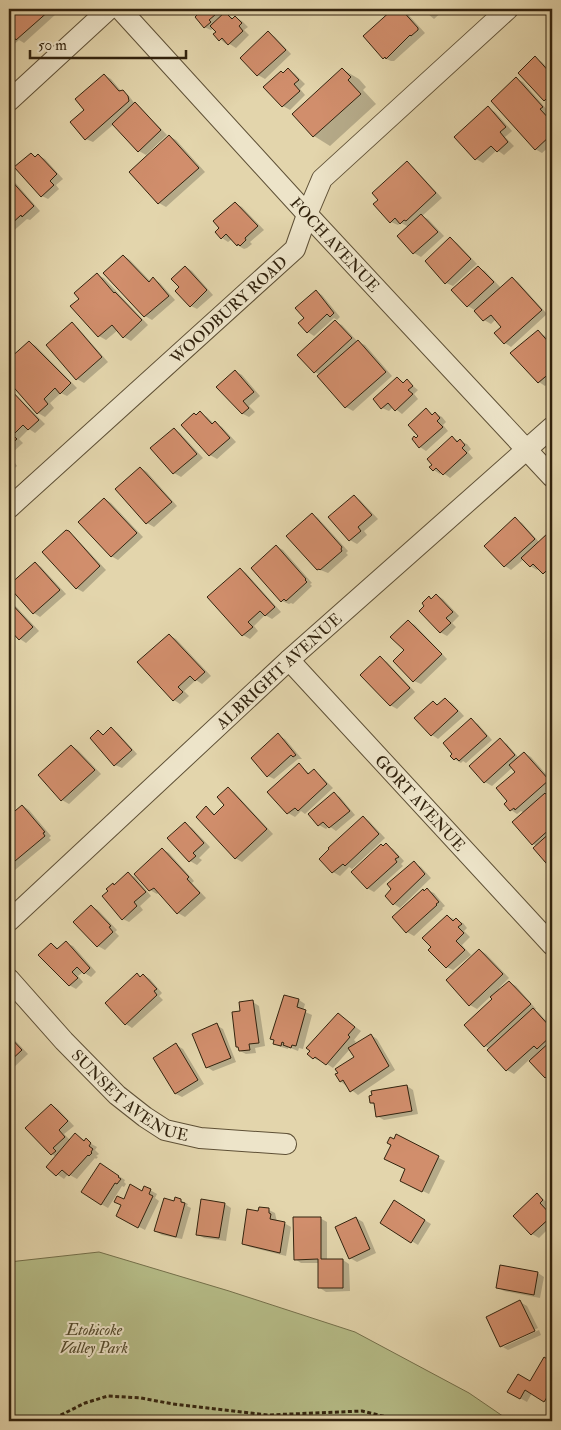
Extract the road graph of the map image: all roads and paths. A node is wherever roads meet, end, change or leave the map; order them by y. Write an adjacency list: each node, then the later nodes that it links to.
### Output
1 (109, 9): 4 (street)
2 (120, 9): 5 (street, FOCH AVENUE)
3 (508, 9): 5 (street, WOODBURY ROAD)
4 (9, 101)
5 (307, 214): 7 (street, FOCH AVENUE); 9 (street, WOODBURY ROAD)
6 (552, 427): 7 (street, ALBRIGHT AVENUE)
7 (527, 450): 8 (street, FOCH AVENUE); 10 (street, ALBRIGHT AVENUE)
8 (552, 477)
9 (9, 508)
10 (289, 660): 11 (street, ALBRIGHT AVENUE); 12 (street, GORT AVENUE)
11 (9, 921)
12 (552, 945)
13 (9, 979): 14 (street, SUNSET AVENUE)
14 (286, 1144)
15 (49, 1421): 16 (path)
16 (404, 1421)

